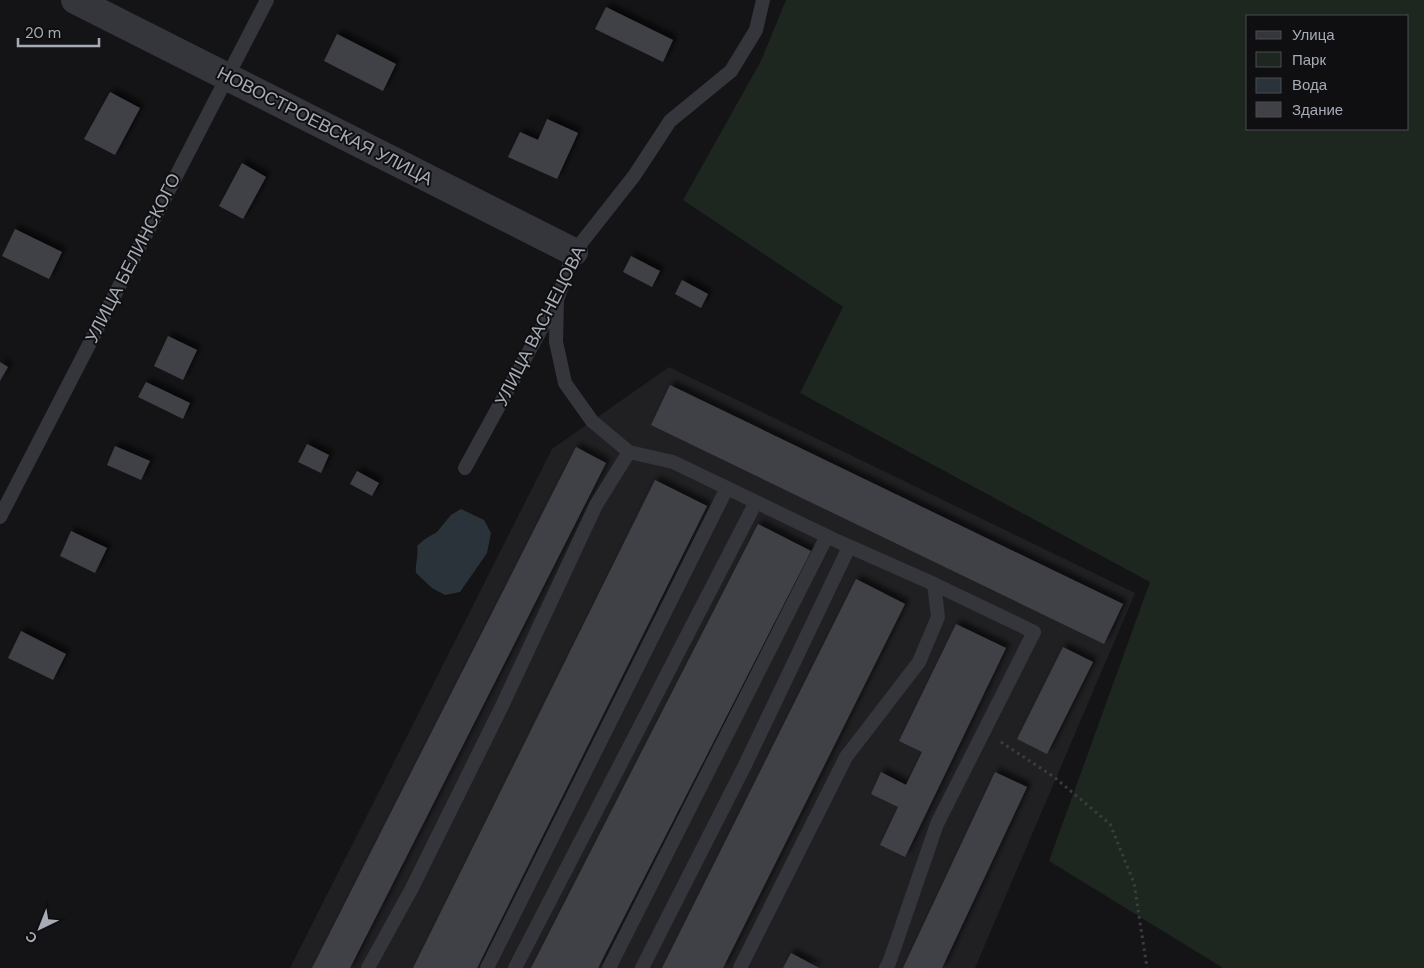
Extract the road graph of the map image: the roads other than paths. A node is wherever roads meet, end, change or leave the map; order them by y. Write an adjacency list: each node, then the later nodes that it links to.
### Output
1 (75, 0): 4 (street, НОВОСТРОЕВСКАЯ УЛИЦА)
2 (267, 0): 4 (lane, УЛИЦА БЕЛИНСКОГО)
3 (763, 0): 5 (lane, УЛИЦА ВАСНЕЦОВА)
4 (226, 76): 5 (street, НОВОСТРОЕВСКАЯ УЛИЦА); 11 (lane, УЛИЦА БЕЛИНСКОГО)
5 (574, 252): 6 (lane, УЛИЦА ВАСНЕЦОВА)
6 (557, 300): 7 (lane); 8 (lane, УЛИЦА ВАСНЕЦОВА)
7 (629, 452): 9 (lane); 15 (lane)
8 (465, 468)
9 (728, 488): 10 (lane); 16 (lane)
10 (756, 502): 12 (lane); 17 (lane)
11 (0, 517)
12 (827, 536): 13 (lane); 18 (lane)
13 (849, 547): 14 (lane); 19 (lane)
14 (934, 584): 20 (lane); 21 (lane)
15 (368, 968)
16 (487, 968)
17 (515, 968)
18 (609, 968)
19 (642, 968)
20 (740, 968)
21 (886, 968)

